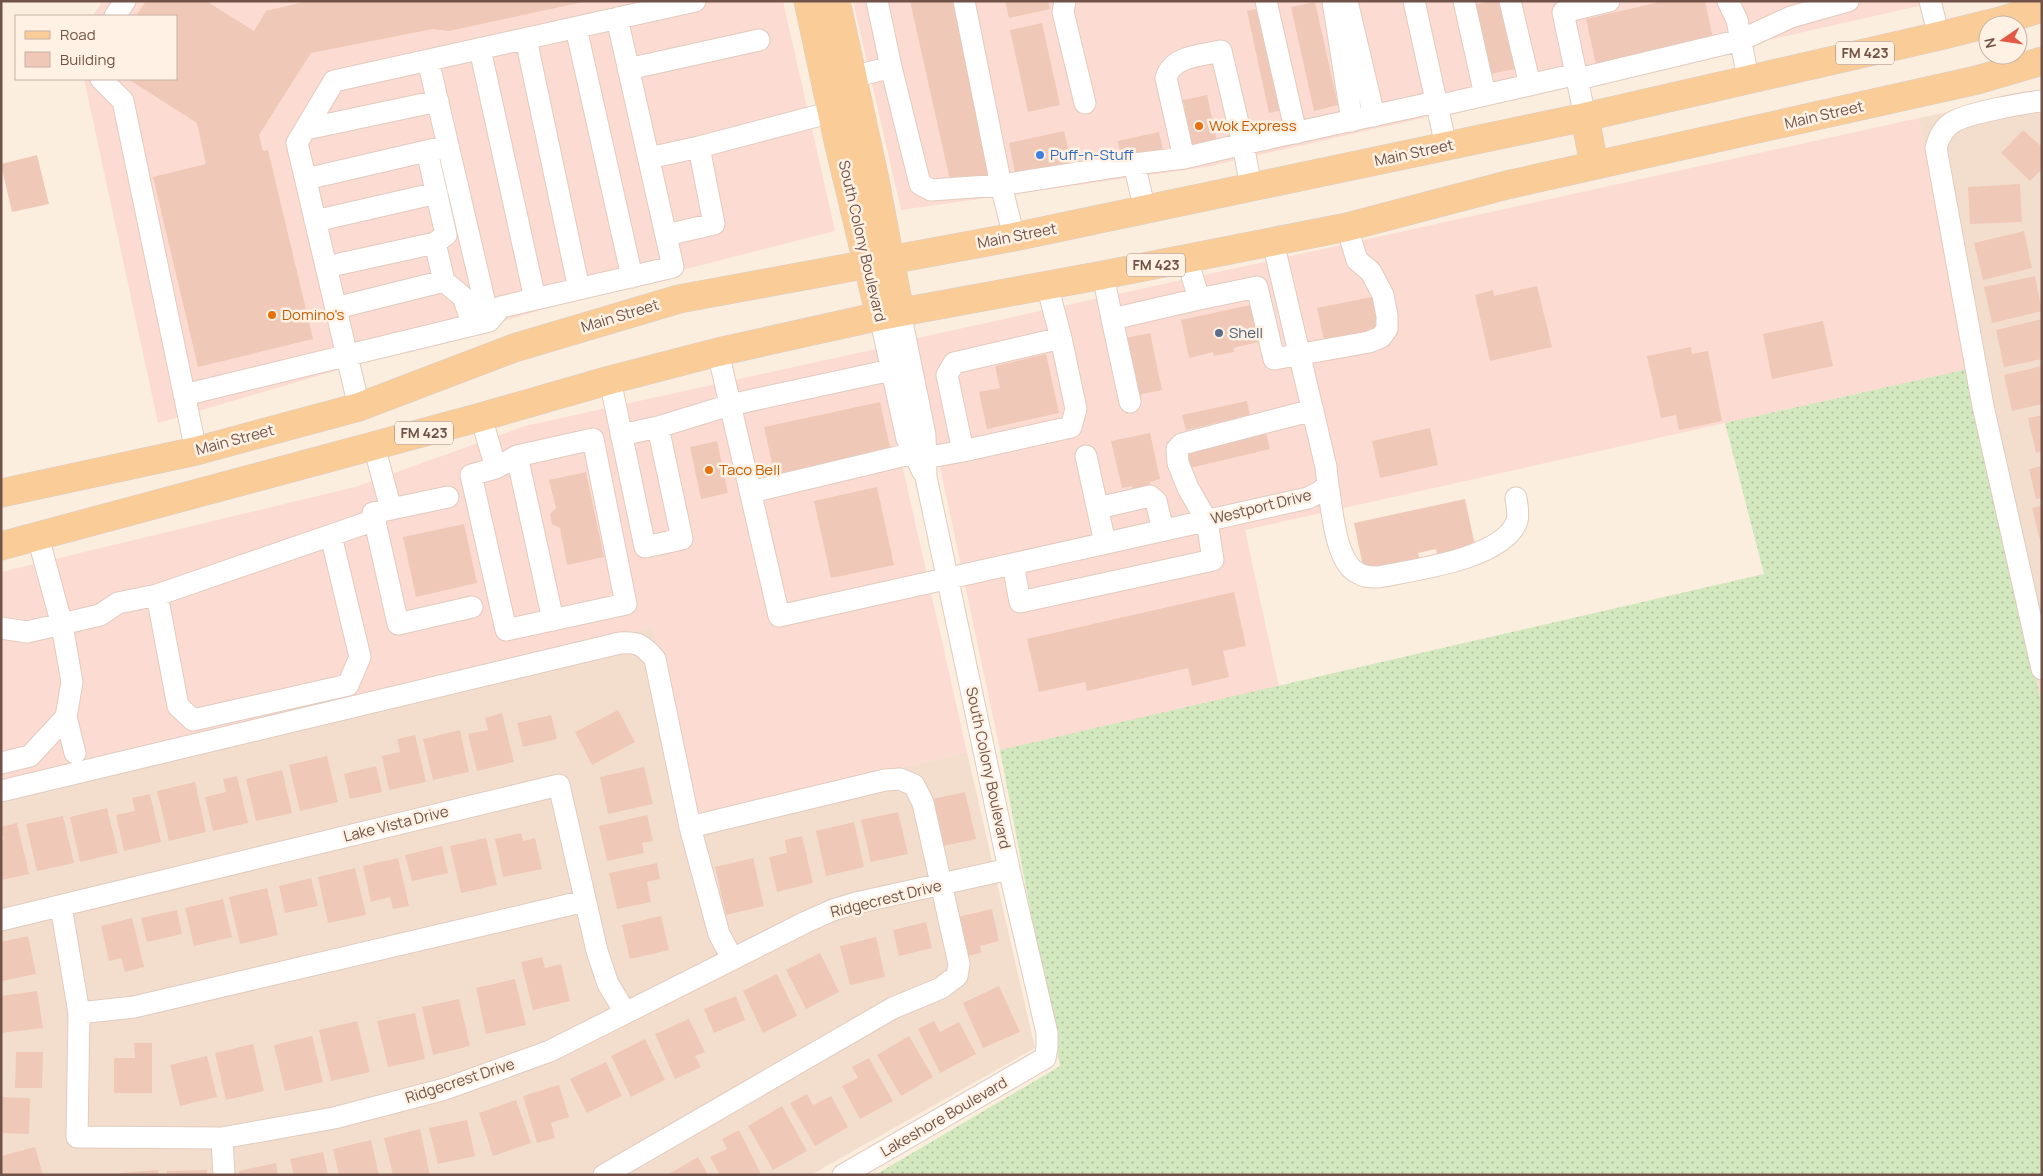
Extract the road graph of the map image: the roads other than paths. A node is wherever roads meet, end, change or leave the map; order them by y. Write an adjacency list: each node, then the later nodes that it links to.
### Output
1 (125, 1): 21 (street)
2 (695, 1): 22 (street)
3 (808, 1): 43 (main road, South Colony Boulevard)
4 (836, 1): 34 (main road, South Colony Boulevard)
5 (877, 1): 31 (street)
6 (964, 1): 59 (street)
7 (1065, 1): 41 (street)
8 (1266, 1): 48 (street)
9 (1333, 1): 46 (street)
10 (1347, 1): 44 (street)
11 (1414, 1): 42 (street)
12 (1464, 1): 38 (street)
13 (1510, 1): 37 (street)
14 (1608, 1): 18 (street)
15 (1728, 1): 27 (street)
16 (1848, 1): 20 (street)
17 (1930, 1): 24 (street)
18 (1562, 6): 33 (street)
19 (2042, 8): 24 (main road, Main Street / FM 423)
20 (1790, 9): 27 (street)
21 (116, 15)
22 (617, 18): 23 (street); 32 (street)
23 (576, 28): 25 (street); 75 (street)
24 (1939, 36): 35 (main road, Main Street / FM 423)
25 (526, 38): 28 (street); 78 (street)
26 (759, 40): 32 (street)
27 (1741, 40): 33 (street); 35 (street)
28 (480, 49): 29 (street); 79 (street)
29 (428, 60): 39 (street); 47 (street)
30 (2042, 61): 57 (main road, Main Street / FM 423)
31 (891, 68): 34 (street); 59 (street)
32 (628, 69): 54 (street)
33 (1578, 76): 37 (street); 45 (street)
34 (853, 77): 71 (main road, South Colony Boulevard)
35 (1748, 79): 45 (main road, Main Street / FM 423)
36 (102, 80): 92 (street)
37 (1530, 85): 38 (street)
38 (1485, 95): 42 (street)
39 (438, 101): 47 (street); 50 (street)
40 (2042, 101): 128 (street)
41 (1085, 103)
42 (1437, 104): 44 (street); 51 (street)
43 (832, 112): 52 (street); 71 (main road, South Colony Boulevard)
44 (1374, 116): 46 (street)
45 (1584, 117): 51 (main road, Main Street / FM 423); 57 (main road)
46 (1352, 121): 48 (street)
47 (306, 129): 58 (street)
48 (1296, 133): 49 (street)
49 (1243, 144): 55 (street); 55 (street); 60 (street)
50 (448, 146): 53 (street); 65 (street)
51 (1446, 146): 60 (main road, Main Street / FM 423)
52 (699, 147): 54 (street); 66 (street)
53 (427, 151): 58 (street); 61 (street)
54 (649, 158): 66 (street)
55 (1184, 158): 56 (street)
56 (1134, 164): 59 (street); 62 (street)
57 (1594, 165): 64 (main road, Main Street / FM 423)
58 (306, 179): 63 (street)
59 (1001, 185): 67 (street)
60 (1251, 187): 62 (main road, Main Street / FM 423)
61 (436, 193): 63 (street); 68 (street)
62 (1145, 210): 67 (main road, Main Street / FM 423)
63 (315, 221): 72 (street)
64 (1347, 227): 69 (main road, Main Street / FM 423); 88 (street)
65 (467, 229): 68 (street); 85 (street)
66 (666, 235): 73 (street)
67 (1014, 237): 71 (main road, Main Street / FM 423)
68 (441, 239): 72 (street); 76 (street)
69 (1273, 242): 70 (main road, Main Street / FM 423); 88 (street, Westport Drive)
70 (1187, 259): 74 (main road, Main Street / FM 423); 81 (street)
71 (879, 262): 80 (main road, Main Street / FM 423); 83 (main road, South Colony Boulevard)
72 (326, 267): 82 (street)
73 (673, 267): 75 (street); 80 (street)
74 (1103, 275): 77 (main road, Main Street / FM 423); 84 (street)
75 (632, 277): 78 (street)
76 (444, 281): 82 (street); 85 (street)
77 (1047, 285): 83 (main road, Main Street / FM 423); 86 (street)
78 (579, 289): 79 (street)
79 (535, 299): 85 (street)
80 (679, 299): 95 (main road, Main Street / FM 423)
81 (1199, 299): 84 (street); 88 (street)
82 (336, 308): 89 (street)
83 (890, 314): 87 (main road, Main Street / FM 423); 90 (street, South Colony Boulevard); 106 (street, South Colony Boulevard)
84 (1112, 319): 93 (street)
85 (481, 323): 89 (street)
86 (1061, 338): 103 (street); 103 (street)
87 (718, 352): 91 (main road, Main Street / FM 423); 94 (street)
88 (1300, 354): 96 (street, Westport Drive)
89 (347, 355): 92 (street); 95 (street)
90 (892, 370): 94 (street); 106 (street, South Colony Boulevard)
91 (610, 380): 97 (main road, Main Street / FM 423); 99 (street)
92 (184, 395): 102 (street)
93 (1130, 402)
94 (730, 405): 98 (street); 109 (street)
95 (359, 407): 101 (main road); 102 (main road, Main Street / FM 423)
96 (1313, 410): 108 (street, Westport Drive); 115 (street)
97 (481, 417): 101 (main road, Main Street / FM 423); 107 (street)
98 (658, 427): 99 (street); 99 (street)
99 (620, 432): 100 (street)
100 (593, 439): 104 (street); 125 (street)
101 (374, 446): 114 (street); 118 (main road, Main Street / FM 423)
102 (196, 451): 110 (main road, Main Street / FM 423)
103 (963, 451): 106 (street)
104 (517, 456): 107 (street); 125 (street)
105 (1086, 456): 113 (street)
106 (922, 463): 109 (street); 122 (street, South Colony Boulevard)
107 (496, 468): 125 (street)
108 (1328, 485): 112 (street); 115 (street, Westport Drive)
109 (751, 492): 122 (street, Westport Drive)
110 (1, 493)
111 (448, 497): 114 (street)
112 (1516, 498)
113 (1098, 508): 116 (street); 119 (street)
114 (383, 514): 117 (street); 124 (street)
115 (1206, 521): 116 (street, Westport Drive); 121 (street)
116 (1163, 530): 119 (street, Westport Drive)
117 (331, 536): 123 (street); 123 (street)
118 (38, 537): 120 (main road, Main Street / FM 423); 126 (street)
119 (1105, 543): 121 (street, Westport Drive)
120 (1, 546)
121 (1013, 564): 122 (street, Westport Drive)
122 (948, 578): 134 (street, South Colony Boulevard)
123 (157, 595): 126 (street)
124 (472, 607)
125 (553, 620)
126 (62, 625): 127 (street); 129 (street)
127 (1, 628)
128 (2042, 669)
129 (66, 717): 130 (street); 131 (street)
130 (75, 753)
131 (1, 763)
132 (1, 791): 133 (street)
133 (690, 827): 135 (street); 139 (street)
134 (1009, 869): 135 (street, Ridgecrest Drive); 142 (street, South Colony Boulevard)
135 (942, 885): 139 (street, Ridgecrest Drive); 145 (street)
136 (585, 901): 137 (street, Lake Vista Drive); 140 (street, Lake Vista Drive); 141 (street)
137 (61, 906): 138 (street, Lake Vista Drive); 141 (street, Ridgecrest Drive)
138 (1, 920)
139 (732, 958): 140 (street, Ridgecrest Drive)
140 (625, 1012): 143 (street, Ridgecrest Drive)
141 (79, 1013): 143 (street, Ridgecrest Drive)
142 (1045, 1058): 146 (street, Lakeshore Boulevard)
143 (222, 1138): 144 (street)
144 (224, 1175)
145 (604, 1175)
146 (843, 1175)

